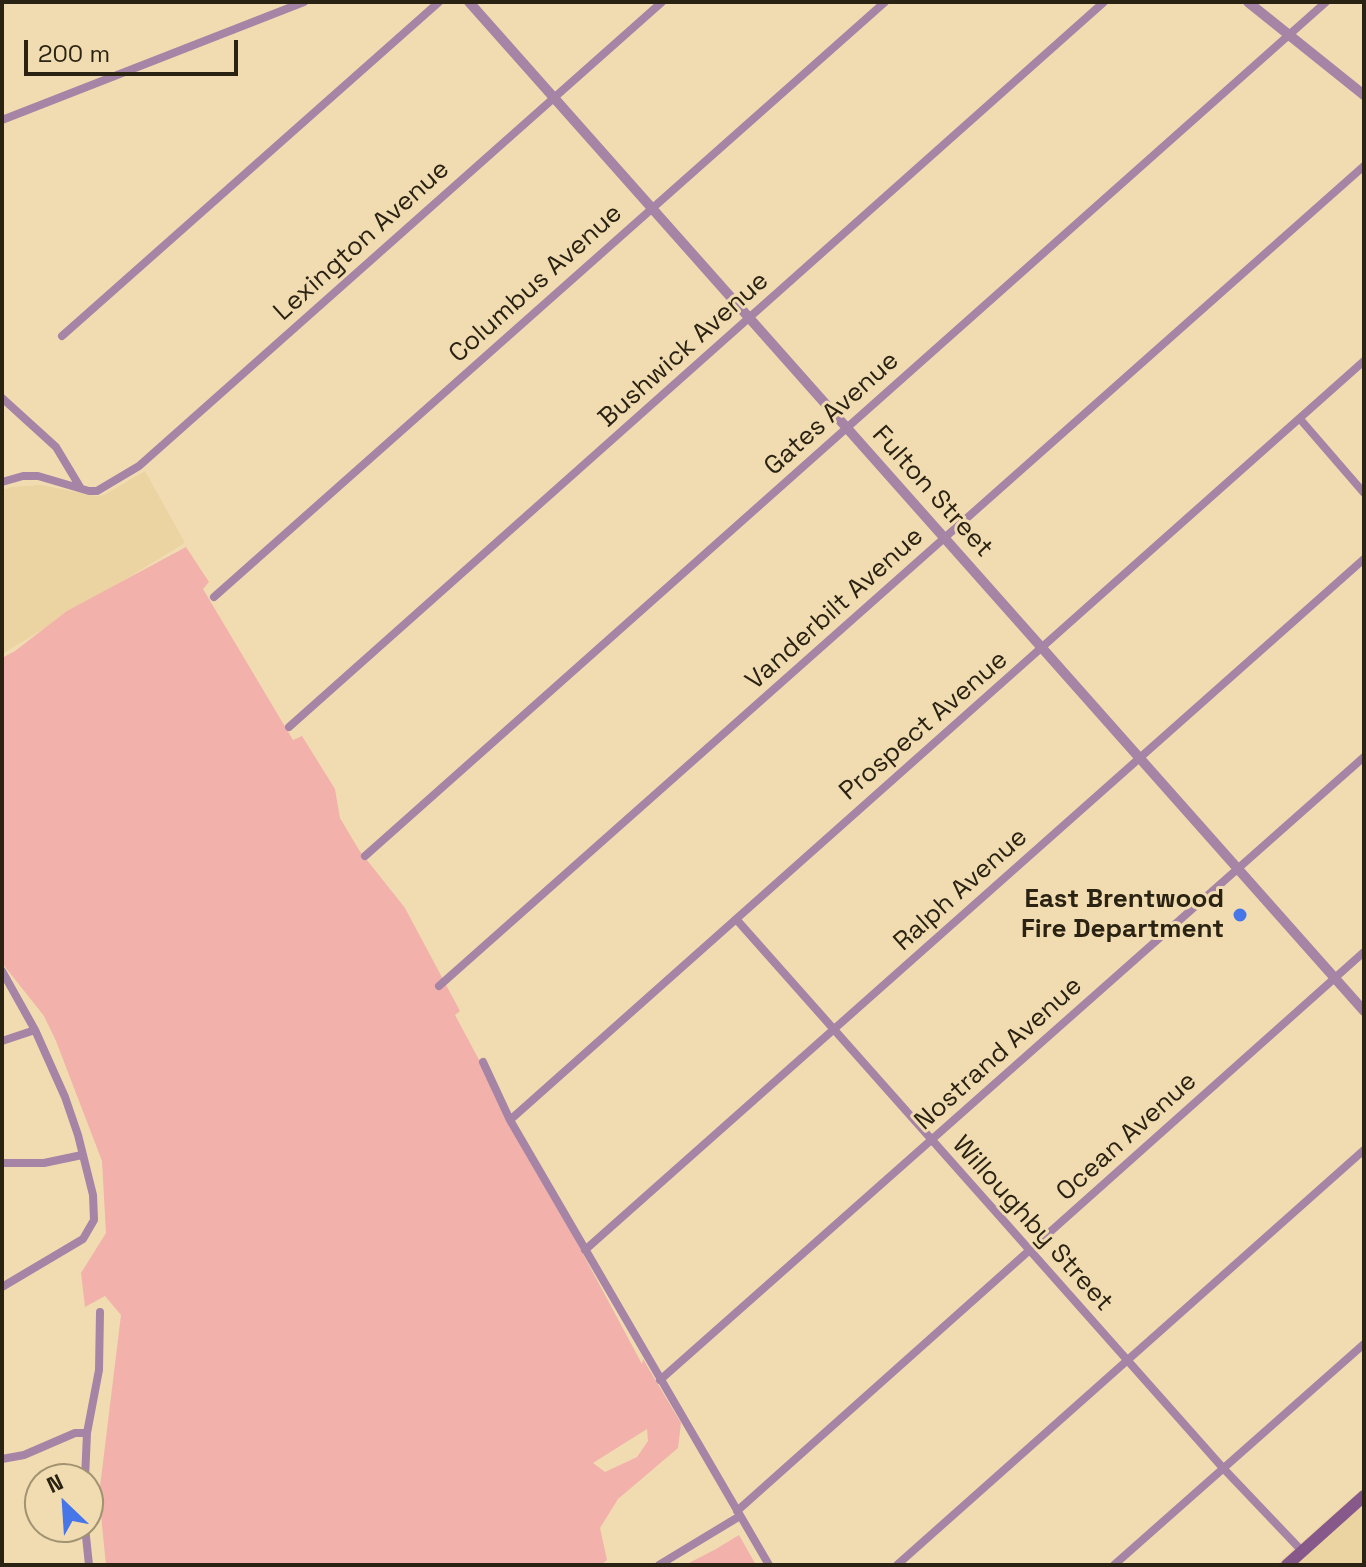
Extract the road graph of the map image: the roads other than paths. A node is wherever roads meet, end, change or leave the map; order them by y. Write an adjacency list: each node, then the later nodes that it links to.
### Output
1 (304, 2): 12 (street)
2 (439, 2): 16 (street)
3 (469, 2): 11 (street, Fulton Street)
4 (662, 2): 11 (street, Lexington Avenue)
5 (885, 2): 14 (street, Columbus Avenue)
6 (1104, 2): 15 (street, Bushwick Avenue)
7 (1248, 2): 9 (street)
8 (1326, 2): 9 (street, Gates Avenue)
9 (1289, 35): 10 (street); 20 (street, Gates Avenue)
10 (1364, 95)
11 (554, 98): 14 (street, Fulton Street); 22 (street, Lexington Avenue)
12 (2, 120)
13 (1364, 166): 24 (street, Vanderbilt Avenue)
14 (651, 208): 15 (street, Fulton Street); 26 (street, Columbus Avenue)
15 (750, 318): 20 (street, Fulton Street); 28 (street, Bushwick Avenue)
16 (62, 336)
17 (1364, 361): 19 (street, Prospect Avenue)
18 (2, 398): 22 (street)
19 (1300, 419): 23 (street); 27 (street, Prospect Avenue)
20 (846, 428): 24 (street, Fulton Street); 31 (street, Gates Avenue)
21 (2, 482): 22 (street)
22 (80, 487)
23 (1364, 493)
24 (944, 538): 27 (street, Fulton Street); 37 (street, Vanderbilt Avenue)
25 (1364, 559): 30 (street, Ralph Avenue)
26 (214, 597)
27 (1042, 649): 30 (street, Fulton Street); 33 (street, Prospect Avenue)
28 (289, 727)
29 (1364, 757): 32 (street, Nostrand Avenue)
30 (1139, 759): 32 (street, Fulton Street); 40 (street, Ralph Avenue)
31 (365, 856)
32 (1238, 869): 36 (street, Fulton Street); 44 (street, Nostrand Avenue)
33 (736, 919): 40 (street, Willoughby Street); 43 (street, Prospect Avenue)
34 (1364, 952): 36 (street, Ocean Avenue)
35 (2, 971): 39 (street)
36 (1335, 978): 38 (street, Fulton Street); 49 (street, Ocean Avenue)
37 (439, 986)
38 (1364, 1011)
39 (35, 1030): 41 (street); 46 (street)
40 (834, 1030): 44 (street, Willoughby Street); 48 (street, Ralph Avenue)
41 (2, 1041)
42 (483, 1062): 43 (street)
43 (510, 1120): 48 (street)
44 (932, 1140): 49 (street, Willoughby Street); 54 (street, Nostrand Avenue)
45 (1364, 1150): 53 (street)
46 (82, 1155): 47 (street); 50 (street)
47 (2, 1163)
48 (585, 1250): 54 (street)
49 (1030, 1250): 53 (street, Willoughby Street); 60 (street, Ocean Avenue)
50 (2, 1287)
51 (100, 1312): 55 (street)
52 (1364, 1344): 58 (street)
53 (1127, 1361): 58 (street, Willoughby Street); 66 (street)
54 (660, 1380): 60 (street)
55 (87, 1433): 56 (street); 57 (street)
56 (2, 1459)
57 (86, 1463)
58 (1223, 1468): 62 (street, Willoughby Street); 67 (street)
59 (1364, 1496): 62 (main road)
60 (739, 1514): 64 (street, Ocean Avenue); 65 (street)
61 (87, 1543): 63 (street)
62 (1302, 1551): 68 (main road)
63 (89, 1565)
64 (659, 1565)
65 (769, 1565)
66 (897, 1565)
67 (1114, 1565)
68 (1287, 1565)

